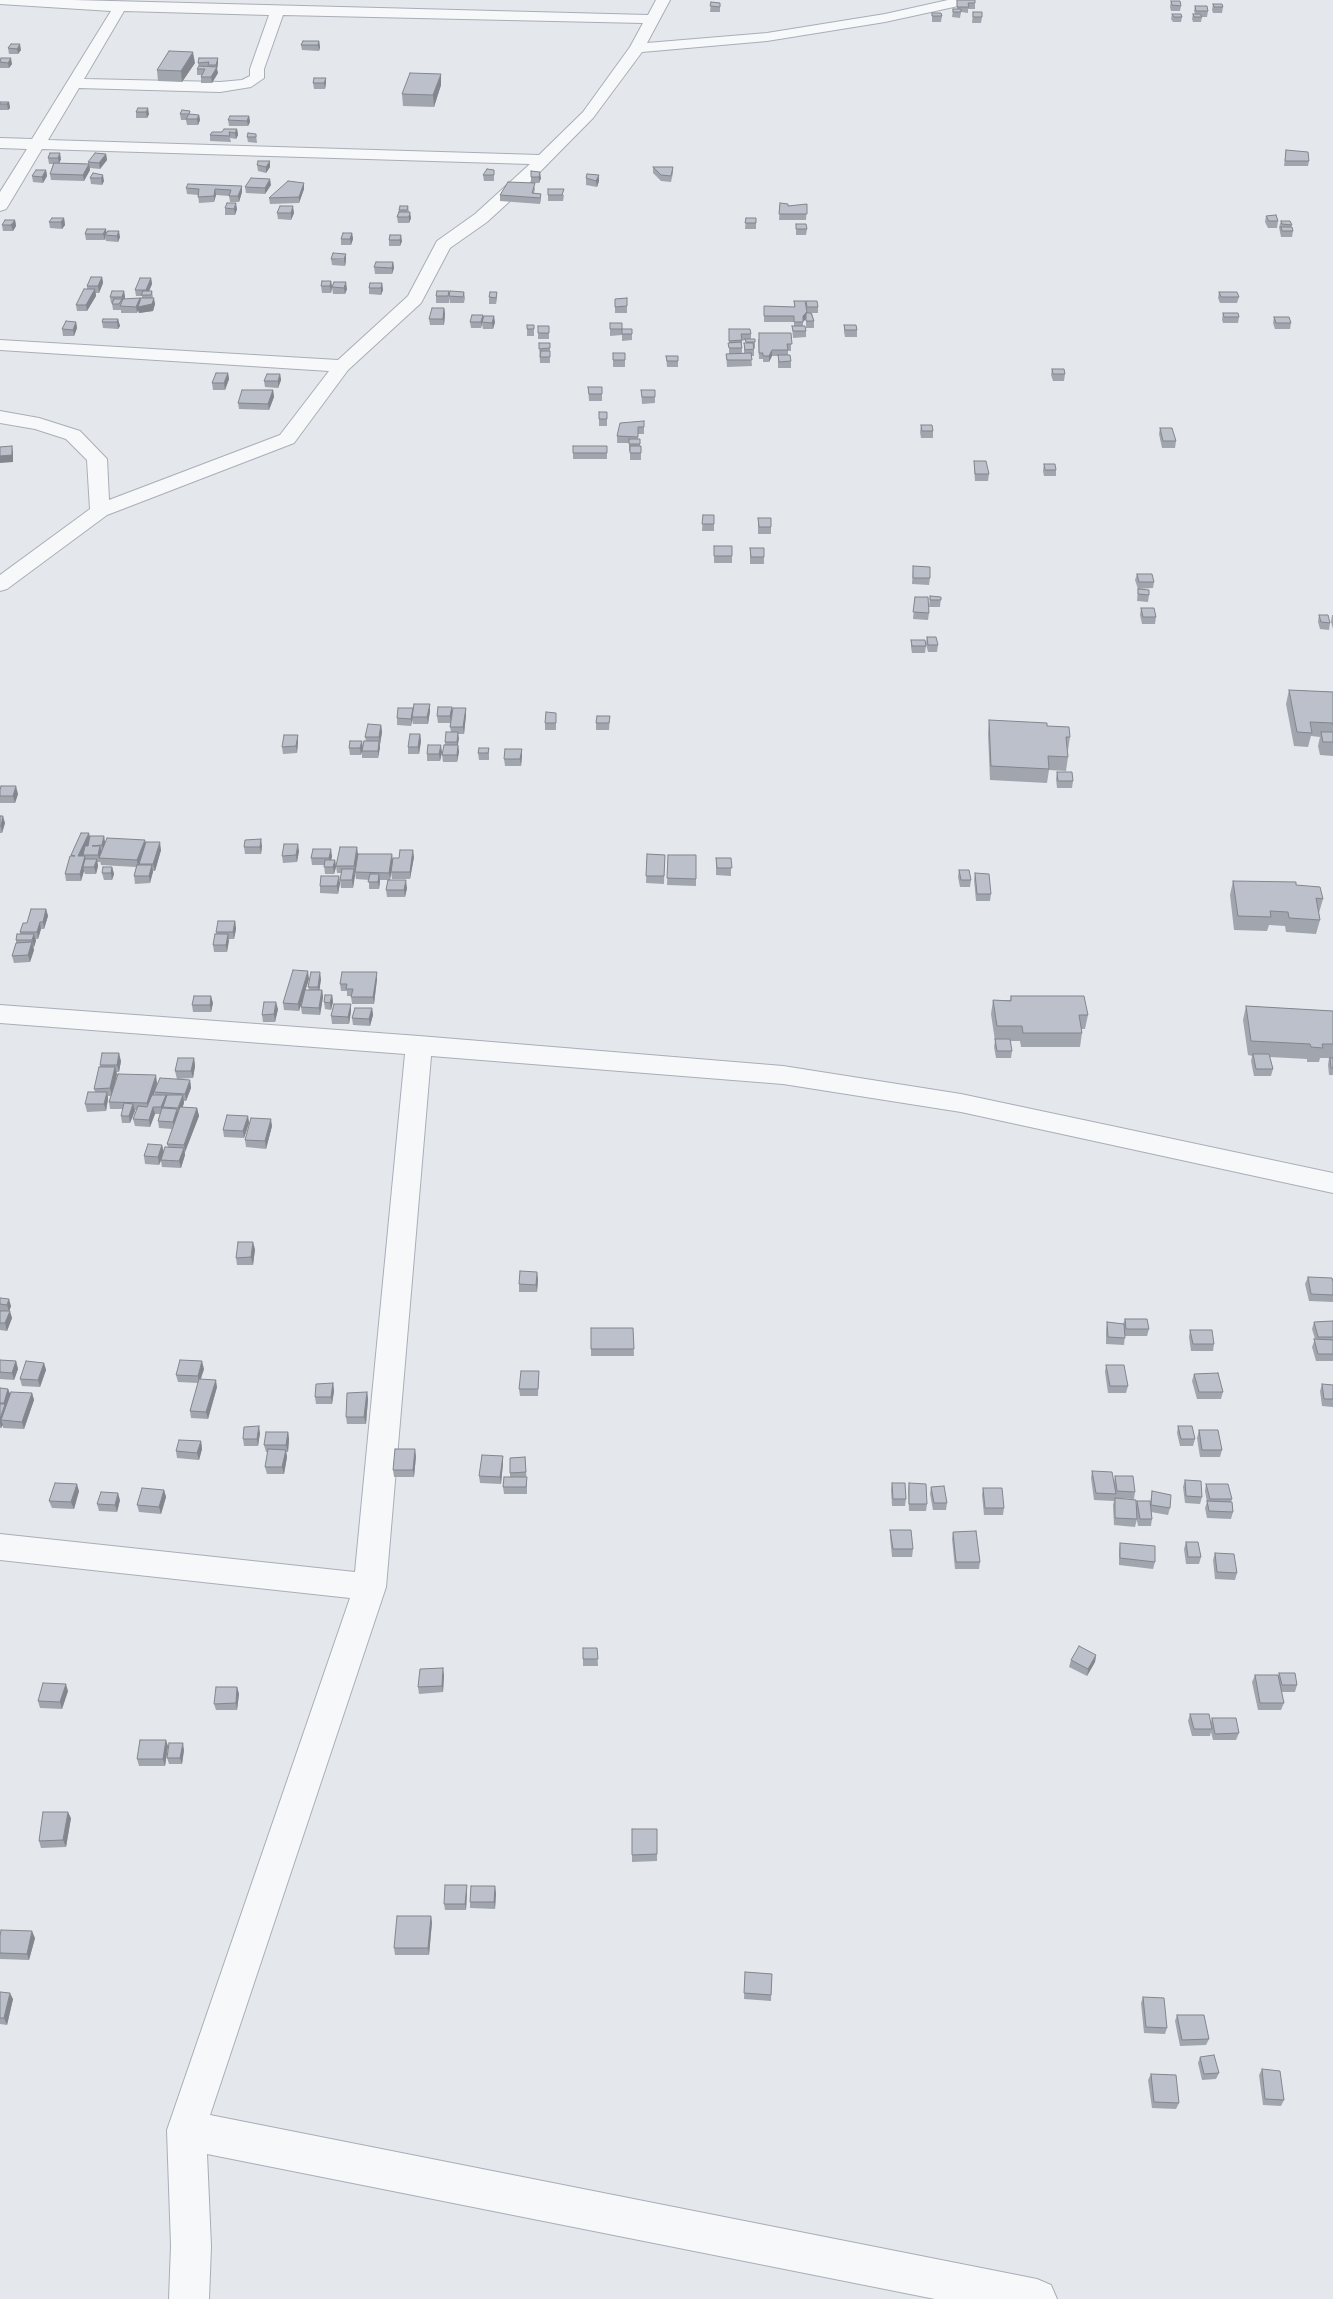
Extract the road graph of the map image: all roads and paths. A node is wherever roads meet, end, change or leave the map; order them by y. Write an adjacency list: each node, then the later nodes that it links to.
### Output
1 (0, 0): 5 (street)
2 (330, 0): 7 (street)
3 (663, 0): 8 (street)
4 (966, 0): 9 (street)
5 (120, 7): 6 (street); 10 (street)
6 (277, 11): 7 (street); 10 (street)
7 (352, 13): 8 (street)
8 (652, 19): 9 (street)
9 (637, 48): 13 (street)
10 (74, 83): 12 (street)
11 (0, 143): 12 (street)
12 (37, 144): 13 (street); 14 (street)
13 (543, 160): 16 (street)
14 (0, 206)
15 (0, 345): 16 (street)
16 (342, 366): 18 (street)
17 (0, 417): 18 (street)
18 (100, 511): 19 (street)
19 (0, 585)
20 (0, 1014): 21 (street)
21 (419, 1045): 22 (street); 24 (street)
22 (1333, 1183)
23 (0, 1547): 24 (street)
24 (370, 1587): 25 (street)
25 (186, 2130): 26 (street); 27 (street)
26 (189, 2299)
27 (1037, 2299)

